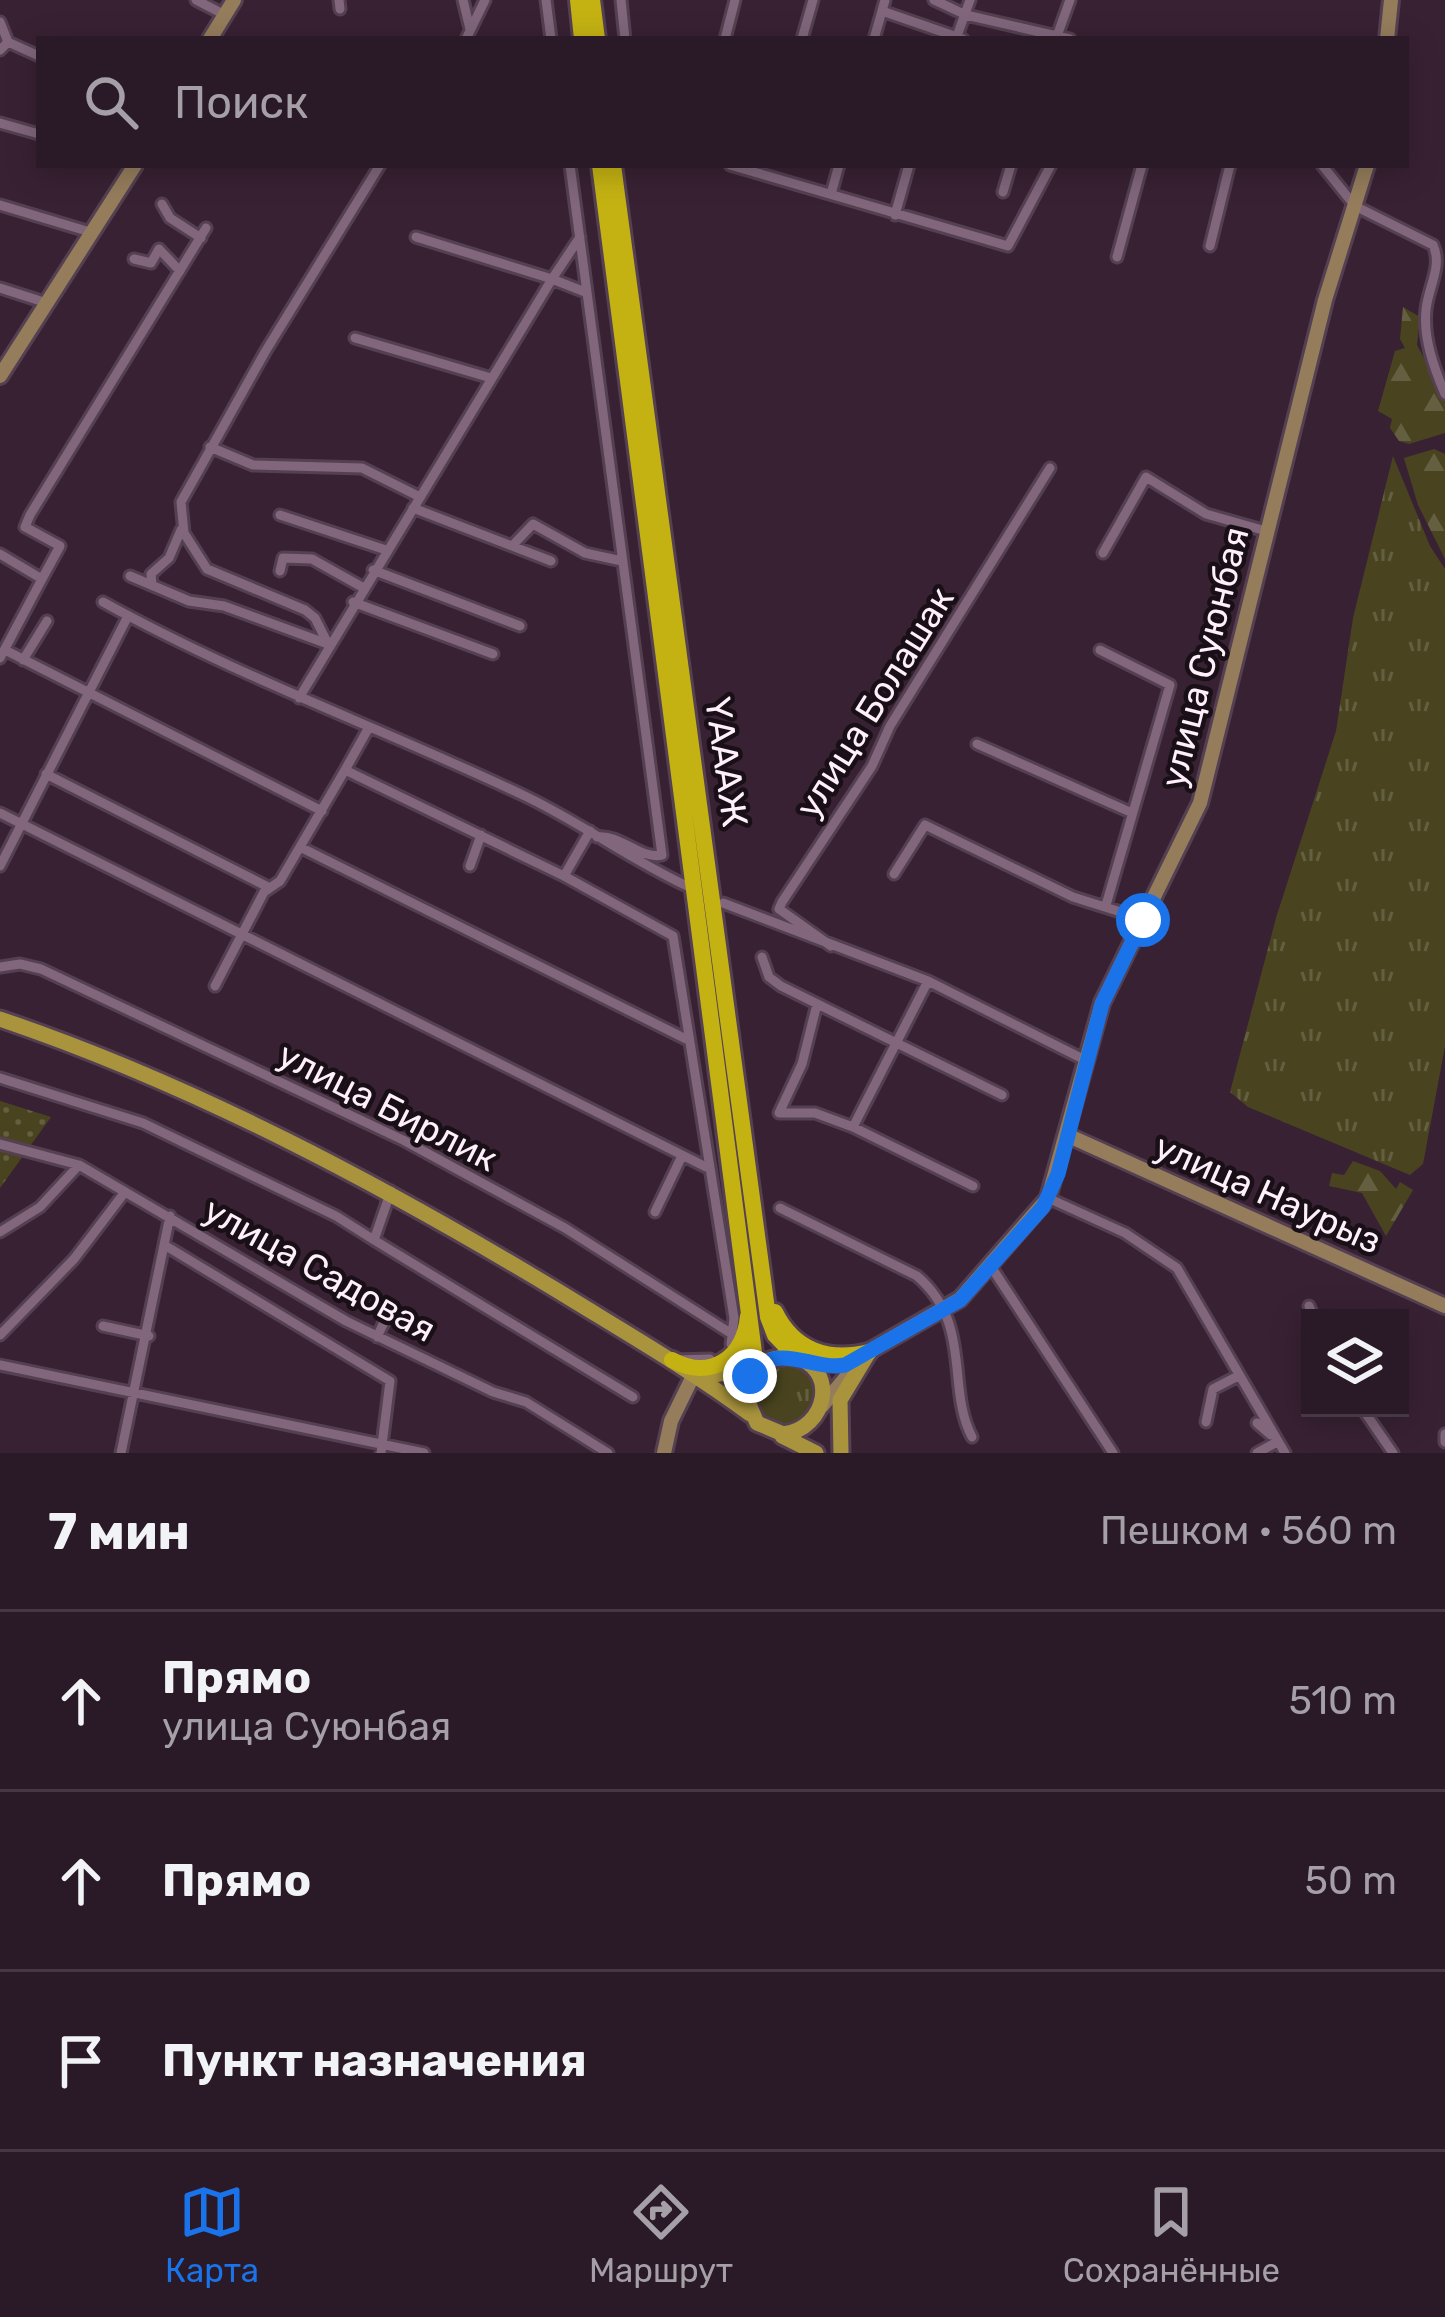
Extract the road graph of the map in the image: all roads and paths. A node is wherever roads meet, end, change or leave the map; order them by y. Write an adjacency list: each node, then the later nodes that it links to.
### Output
1 (196, 0): 16 (street)
2 (234, 0): 16 (main road)
3 (463, 0): 20 (street)
4 (485, 0): 21 (street)
5 (546, 0): 22 (street)
6 (578, 0): 23 (highway)
7 (592, 0): 24 (highway)
8 (621, 0): 25 (street)
9 (735, 0): 26 (street)
10 (813, 0): 27 (street)
11 (934, 0): 17 (street)
12 (970, 0): 17 (street)
13 (1070, 0): 31 (street)
14 (1390, 0): 32 (main road)
15 (883, 6): 28 (street); 29 (street)
16 (225, 15): 19 (main road)
17 (966, 15): 30 (street); 31 (street)
18 (0, 22): 33 (street)
19 (212, 36)
20 (466, 36)
21 (467, 36)
22 (551, 36)
23 (583, 36)
24 (597, 36)
25 (626, 36)
26 (726, 36)
27 (803, 36)
28 (875, 36)
29 (951, 36)
30 (954, 36)
31 (1057, 36)
32 (1387, 36)
33 (4, 46): 34 (street)
34 (36, 55)
35 (0, 123): 36 (street)
36 (36, 133)
37 (130, 168): 57 (main road)
38 (378, 168): 72 (street)
39 (570, 168): 59 (street)
40 (600, 168): 157 (highway, ҮАААЖ)
41 (614, 168): 156 (highway, ҮАААЖ)
42 (838, 168): 52 (street)
43 (908, 168): 56 (street)
44 (1010, 168): 51 (street)
45 (1049, 168): 56 (street)
46 (1141, 168): 61 (street)
47 (1229, 168): 60 (street)
48 (1324, 168): 55 (street)
49 (1366, 168): 55 (main road, улица Суюнбая)
50 (767, 171): 52 (street)
51 (1003, 192)
52 (831, 194): 56 (street)
53 (162, 204): 63 (street)
54 (0, 205): 57 (street)
55 (1355, 206): 71 (street); 78 (main road, улица Суюнбая)
56 (895, 215)
57 (90, 232): 67 (main road)
58 (416, 237): 64 (street)
59 (580, 237): 64 (street); 66 (street)
60 (1210, 246)
61 (1117, 257)
62 (134, 259): 63 (street)
63 (180, 271): 88 (street)
64 (552, 279): 66 (street); 70 (street)
65 (0, 288): 67 (street)
66 (586, 292): 84 (street)
67 (47, 303): 69 (main road)
68 (355, 338): 70 (street)
69 (1, 372)
70 (491, 378): 74 (street)
71 (1445, 394)
72 (210, 447): 74 (street); 77 (street)
73 (1050, 469): 127 (street, улица Болашак)
74 (420, 497): 75 (street)
75 (413, 508): 79 (street); 80 (street)
76 (280, 515): 80 (street)
77 (182, 525): 89 (street); 91 (street)
78 (1266, 532): 81 (street); 125 (main road, улица Суюнбая)
79 (512, 546): 83 (street); 84 (street)
80 (386, 550): 85 (street)
81 (1103, 553)
82 (0, 554): 88 (street)
83 (551, 561)
84 (622, 562): 114 (street)
85 (373, 570): 90 (street); 97 (street)
86 (280, 571): 90 (street)
87 (130, 576): 89 (street)
88 (42, 579): 98 (street)
89 (152, 585): 95 (street)
90 (362, 587): 93 (street)
91 (281, 601): 95 (street); 99 (street)
92 (103, 602): 94 (street)
93 (353, 602): 99 (street); 101 (street)
94 (128, 616): 104 (street); 105 (street)
95 (254, 617): 99 (street)
96 (47, 621): 103 (street)
97 (520, 626)
98 (5, 635): 102 (street)
99 (326, 644): 105 (street)
100 (1100, 650): 111 (street)
101 (494, 653)
102 (2, 654): 103 (street)
103 (23, 660): 104 (street)
104 (88, 694): 109 (street); 110 (street)
105 (299, 698): 106 (street)
106 (368, 728): 108 (street); 114 (street)
107 (977, 744): 111 (street)
108 (346, 770): 110 (street); 115 (street)
109 (46, 774): 113 (street); 121 (street)
110 (322, 811): 116 (street)
111 (1130, 812): 124 (street)
112 (0, 813): 113 (street)
113 (20, 824): 117 (street); 126 (street)
114 (594, 834): 120 (street); 122 (street)
115 (481, 835): 118 (street); 120 (street)
116 (300, 848): 121 (street); 134 (street)
117 (0, 866)
118 (470, 866)
119 (894, 874): 124 (street)
120 (564, 876): 134 (street)
121 (268, 886): 126 (street)
122 (687, 886)
123 (722, 903): 127 (street)
124 (1106, 905): 125 (street)
125 (1143, 920): 136 (main road, улица Суюнбая)
126 (240, 937): 131 (street); 142 (street)
127 (831, 946): 130 (street)
128 (762, 957): 132 (street)
129 (0, 967): 166 (street, улица Бирлик)
130 (928, 981): 135 (street); 136 (street)
131 (215, 986)
132 (817, 1004): 135 (street); 139 (street)
133 (0, 1019): 146 (main road)
134 (686, 1039): 144 (street)
135 (897, 1042): 138 (street); 139 (street)
136 (1085, 1060): 140 (main road, улица Суюнбая)
137 (0, 1078): 153 (street)
138 (1002, 1095)
139 (854, 1127): 145 (street)
140 (1067, 1136): 148 (main road, улица Суюнбая); 159 (main road, улица Наурыз)
141 (0, 1144): 143 (street, улица Садовая)
142 (681, 1158): 144 (street); 150 (street)
143 (80, 1165): 147 (street, улица Садовая); 152 (street)
144 (706, 1167): 166 (street)
145 (973, 1186)
146 (391, 1191): 153 (street); 170 (main road)
147 (125, 1192): 151 (street, улица Садовая); 164 (street)
148 (1048, 1198): 155 (main road, улица Суюнбая); 173 (street)
149 (780, 1208): 161 (street)
150 (655, 1212)
151 (170, 1216): 154 (street); 167 (street, улица Садовая)
152 (0, 1232)
153 (374, 1240): 176 (street)
154 (166, 1246): 165 (street); 185 (street)
155 (992, 1268): 161 (main road, улица Суюнбая); 192 (street)
156 (763, 1279): 168 (highway); 169 (highway, ҮАААЖ)
157 (749, 1304): 170 (highway); 172 (highway, ҮАААЖ)
158 (1309, 1306): 160 (street)
159 (1445, 1306)
160 (1310, 1309)
161 (941, 1312): 168 (main road, улица Суюнбая); 183 (street)
162 (386, 1318): 167 (street)
163 (103, 1326): 165 (street)
164 (0, 1335)
165 (149, 1336): 175 (street)
166 (735, 1336): 170 (street)
167 (377, 1337): 188 (street, улица Садовая)
168 (869, 1352): 169 (main road, улица Суюнбая); 177 (main road); 191 (main road)
169 (801, 1359): 172 (main road); 177 (main road)
170 (672, 1360): 174 (main road)
171 (0, 1366): 175 (street)
172 (756, 1368): 174 (main road); 178 (main road)
173 (1238, 1376): 180 (street); 184 (street)
174 (701, 1379): 178 (main road); 189 (main road)
175 (136, 1392): 185 (street); 186 (street)
176 (633, 1397)
177 (822, 1406): 182 (main road); 191 (main road)
178 (750, 1414): 182 (main road)
179 (1371, 1417): 195 (street)
180 (1206, 1422)
181 (1257, 1423): 184 (street)
182 (774, 1433): 190 (main road)
183 (972, 1437)
184 (1276, 1440): 193 (street); 194 (street)
185 (382, 1449): 187 (street)
186 (121, 1453)
187 (424, 1453)
188 (608, 1453)
189 (664, 1453)
190 (816, 1453)
191 (838, 1453)
192 (1113, 1453)
193 (1257, 1453)
194 (1285, 1453)
195 (1393, 1453)

